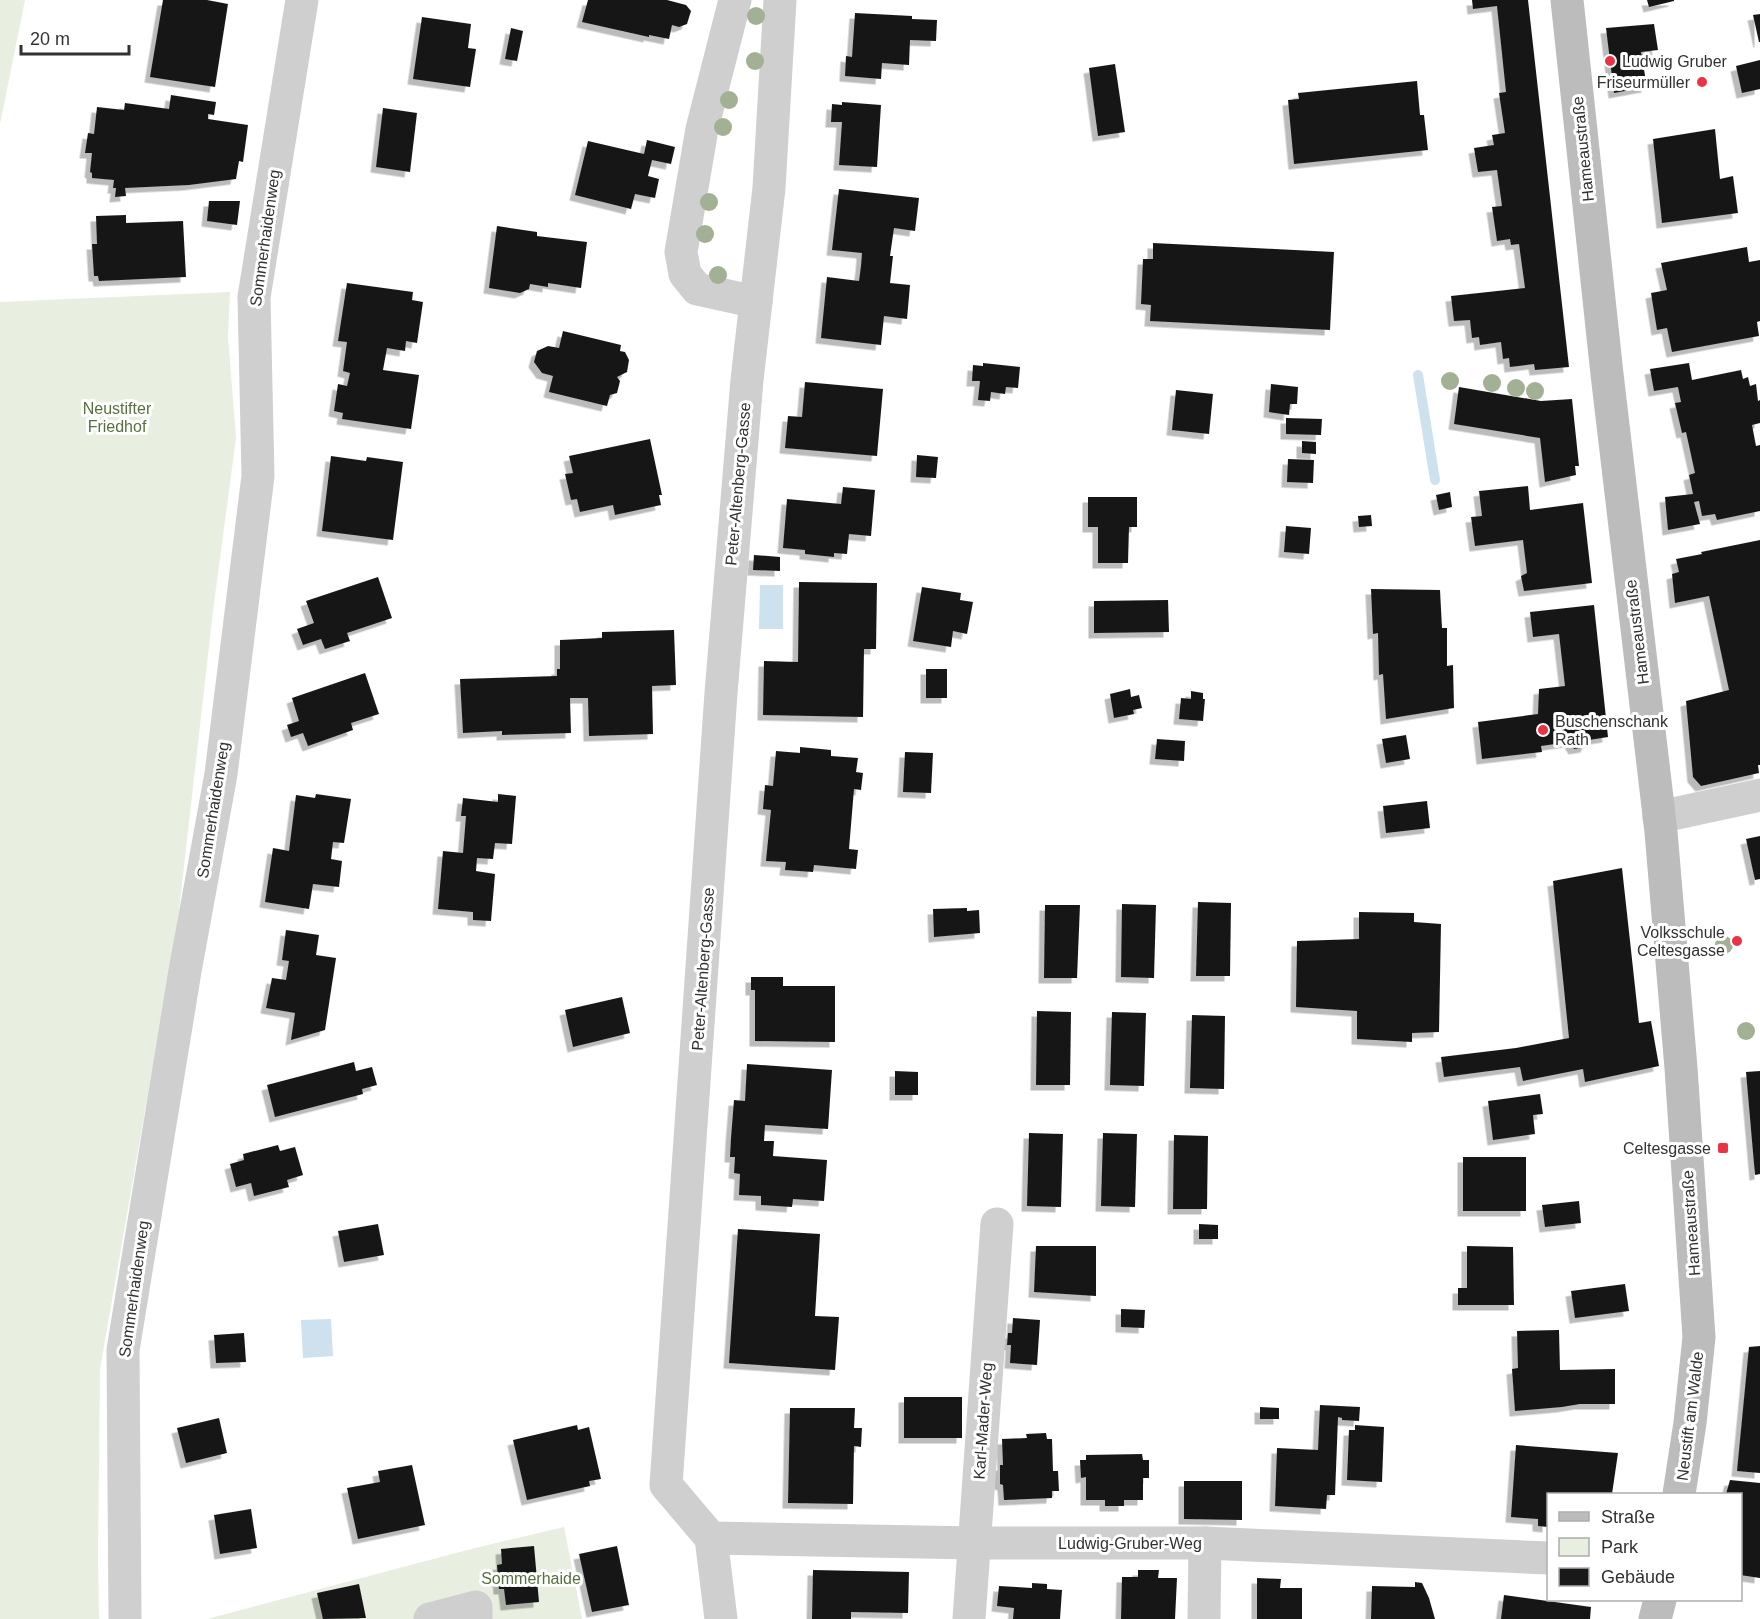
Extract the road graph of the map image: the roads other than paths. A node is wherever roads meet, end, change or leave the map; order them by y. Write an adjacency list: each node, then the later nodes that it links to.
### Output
1 (302, 0): 17 (street, Sommerhaidenweg)
2 (735, 0): 5 (street)
3 (780, 0): 5 (street, Peter-Altenberg-Gasse)
4 (1568, 0): 7 (main road, Hameaustraße)
5 (756, 302): 11 (street, Peter-Altenberg-Gasse)
6 (1760, 795): 7 (street)
7 (1659, 817): 9 (main road, Hameaustraße)
8 (998, 1224): 12 (street, Karl-Mader-Weg)
9 (1700, 1337): 10 (main road, Neustift am Walde)
10 (1679, 1493)
11 (711, 1538): 12 (street, Ludwig-Gruber-Weg); 19 (street)
12 (975, 1542): 13 (street, Ludwig-Gruber-Weg); 20 (street, Karl-Mader-Weg)
13 (1205, 1543): 14 (street, Ludwig-Gruber-Weg); 21 (street)
14 (1547, 1558)
15 (1660, 1601): 22 (main road)
16 (476, 1613): 18 (street)
17 (125, 1619)
18 (430, 1619)
19 (721, 1619)
20 (969, 1619)
21 (1204, 1619)
22 (1655, 1619)

